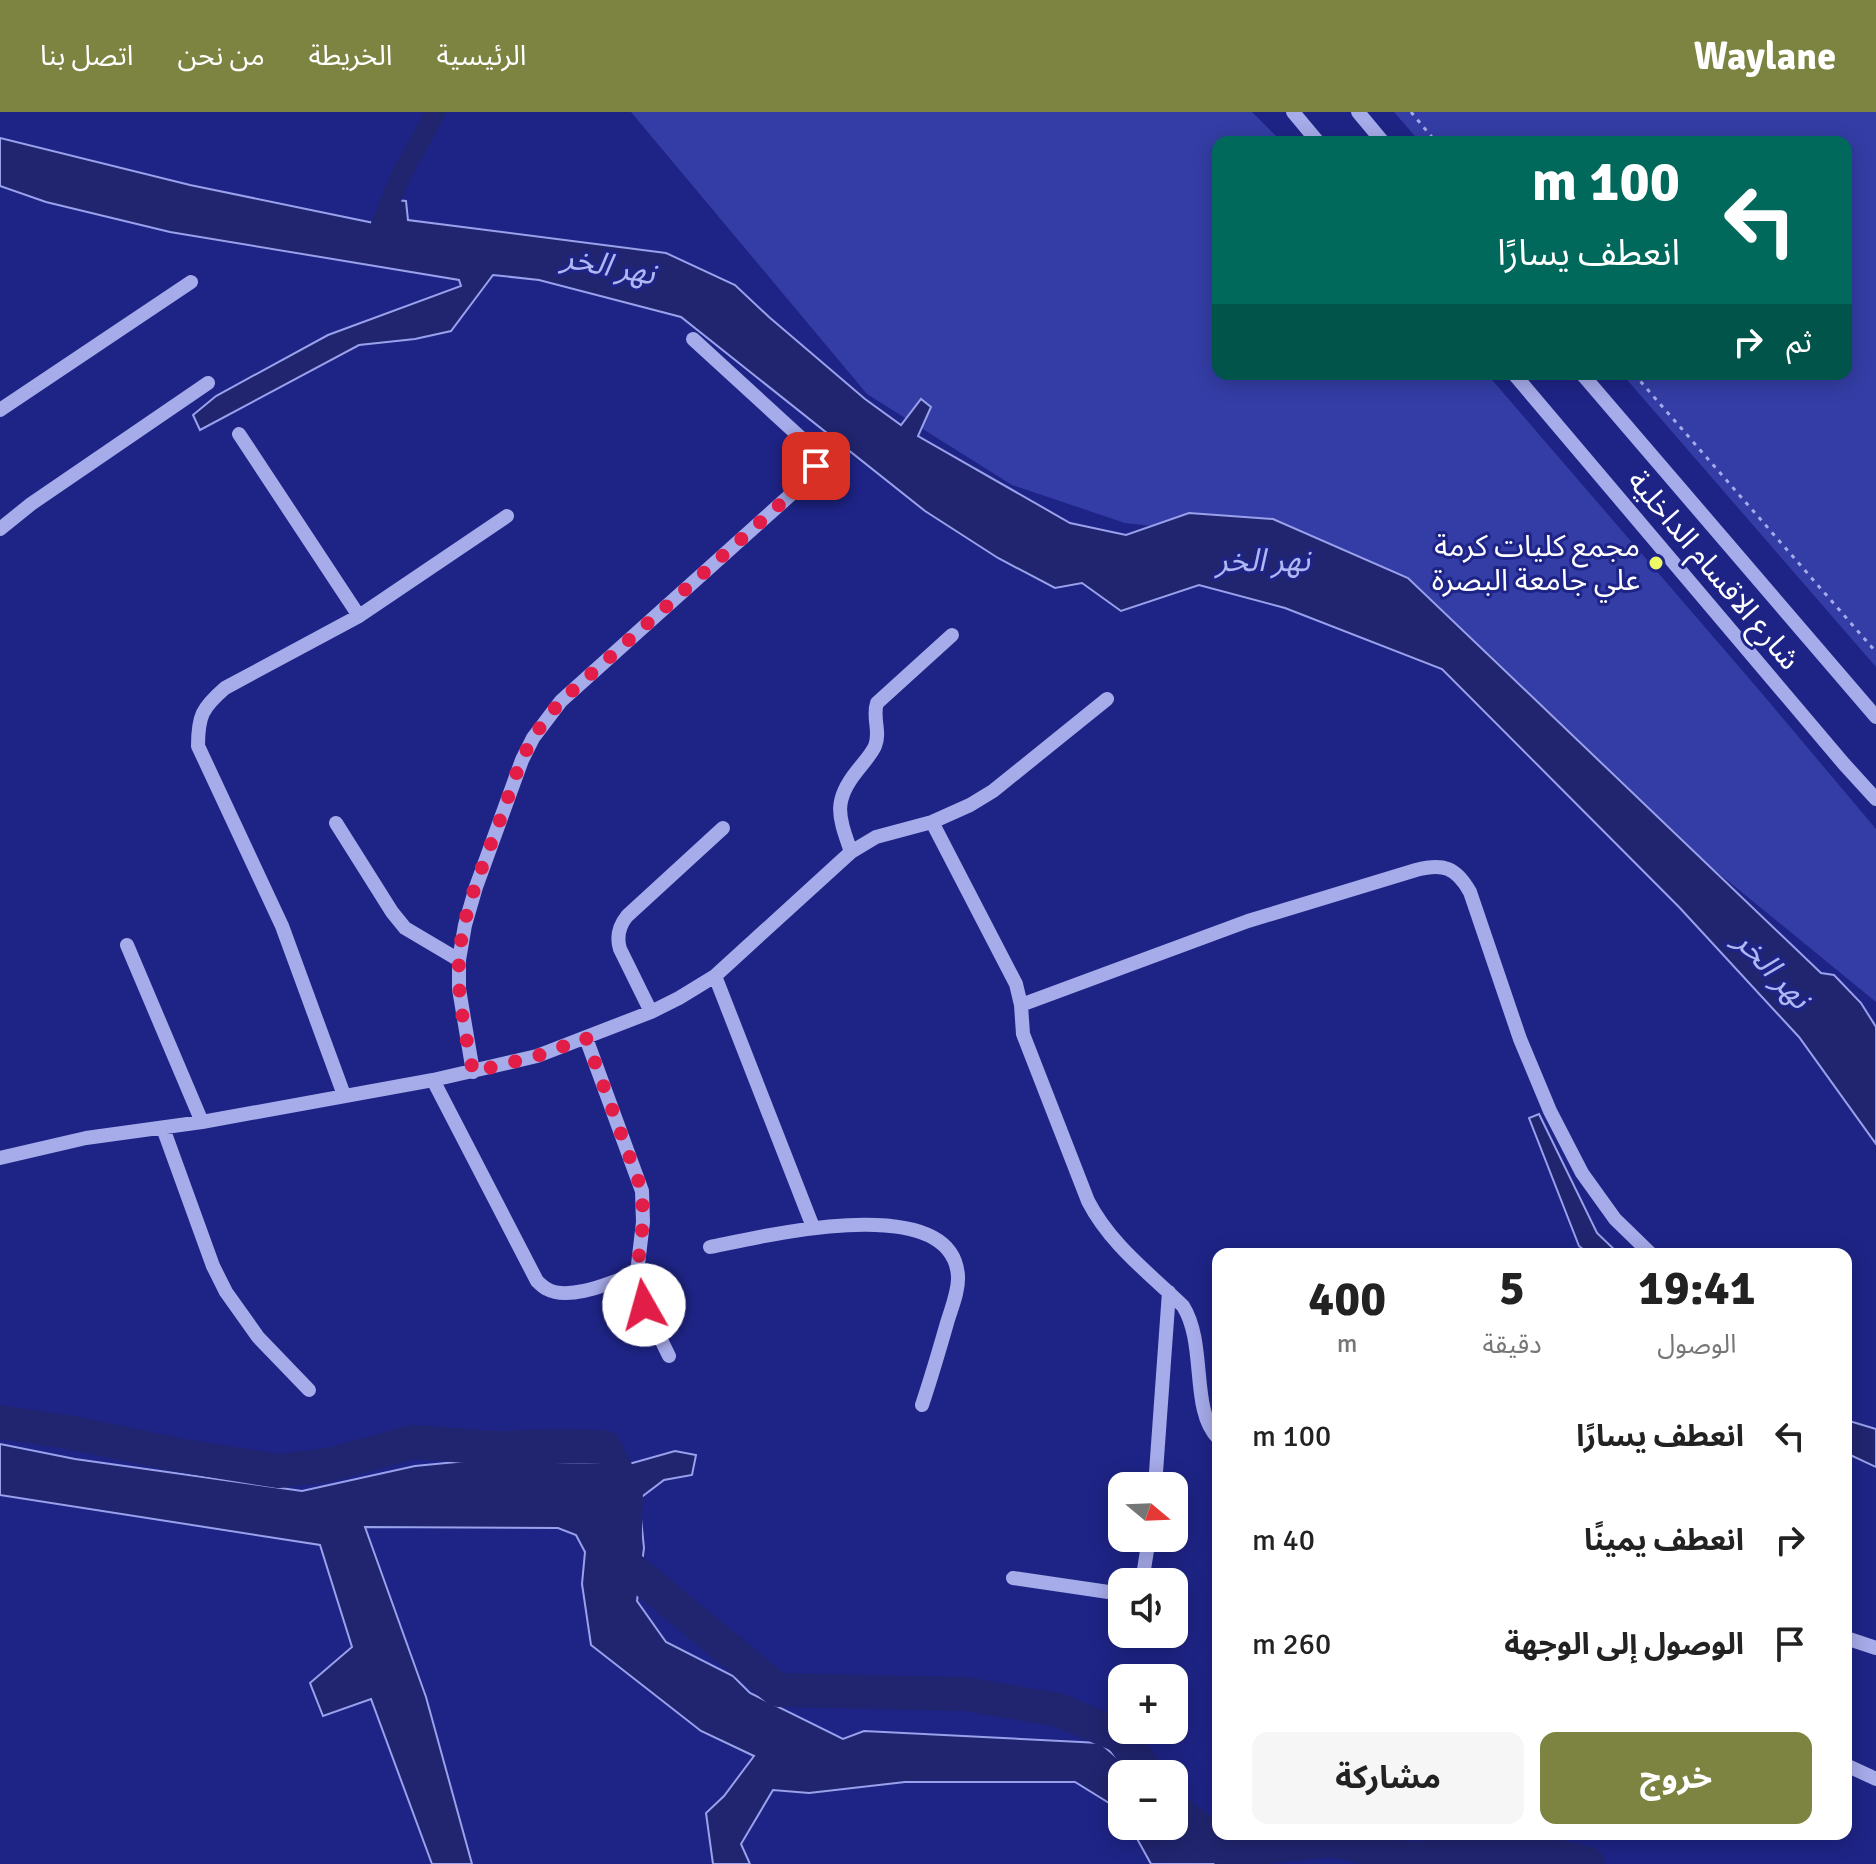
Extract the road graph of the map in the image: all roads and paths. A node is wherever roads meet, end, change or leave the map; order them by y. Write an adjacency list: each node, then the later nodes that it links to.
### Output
1 (1293, 112): 4 (street)
2 (1358, 112): 5 (street)
3 (1411, 112): 6 (path)
4 (1313, 136)
5 (1378, 136)
6 (1431, 136)
7 (191, 282): 13 (street)
8 (693, 339): 28 (street)
9 (1519, 380): 22 (street, شارع الاقسام الداخلية)
10 (1587, 380): 21 (street, شارع الاقسام الداخلية)
11 (1639, 380): 19 (path)
12 (208, 383): 16 (street)
13 (0, 410)
14 (239, 434): 17 (street)
15 (507, 516): 17 (street)
16 (0, 529)
17 (359, 616): 35 (street)
18 (952, 635): 26 (street)
19 (1876, 652)
20 (1107, 699): 23 (street)
21 (1876, 717)
22 (1876, 799)
23 (932, 822): 26 (street); 30 (street)
24 (336, 823): 28 (street)
25 (723, 828): 31 (street)
26 (851, 852): 29 (street)
27 (127, 945): 36 (street)
28 (459, 960): 33 (street)
29 (715, 976): 31 (street); 39 (street)
30 (1021, 1005): 41 (street); 43 (street)
31 (651, 1012): 32 (street)
32 (586, 1038): 33 (street); 42 (street)
33 (473, 1072): 34 (street)
34 (433, 1080): 35 (street); 42 (street)
35 (344, 1095): 36 (street)
36 (202, 1122): 37 (street)
37 (163, 1128): 38 (street); 45 (street)
38 (0, 1158)
39 (813, 1227): 40 (street); 46 (street)
40 (710, 1247)
41 (1645, 1248)
42 (637, 1273): 44 (street)
43 (1169, 1292): 47 (street); 48 (street)
44 (669, 1356)
45 (309, 1390)
46 (922, 1405)
47 (1212, 1432)
48 (1156, 1472)
49 (1013, 1578): 50 (street)
50 (1108, 1592)
51 (1852, 1640): 52 (street)
52 (1876, 1648)
53 (1852, 1768): 54 (street)
54 (1876, 1779)

